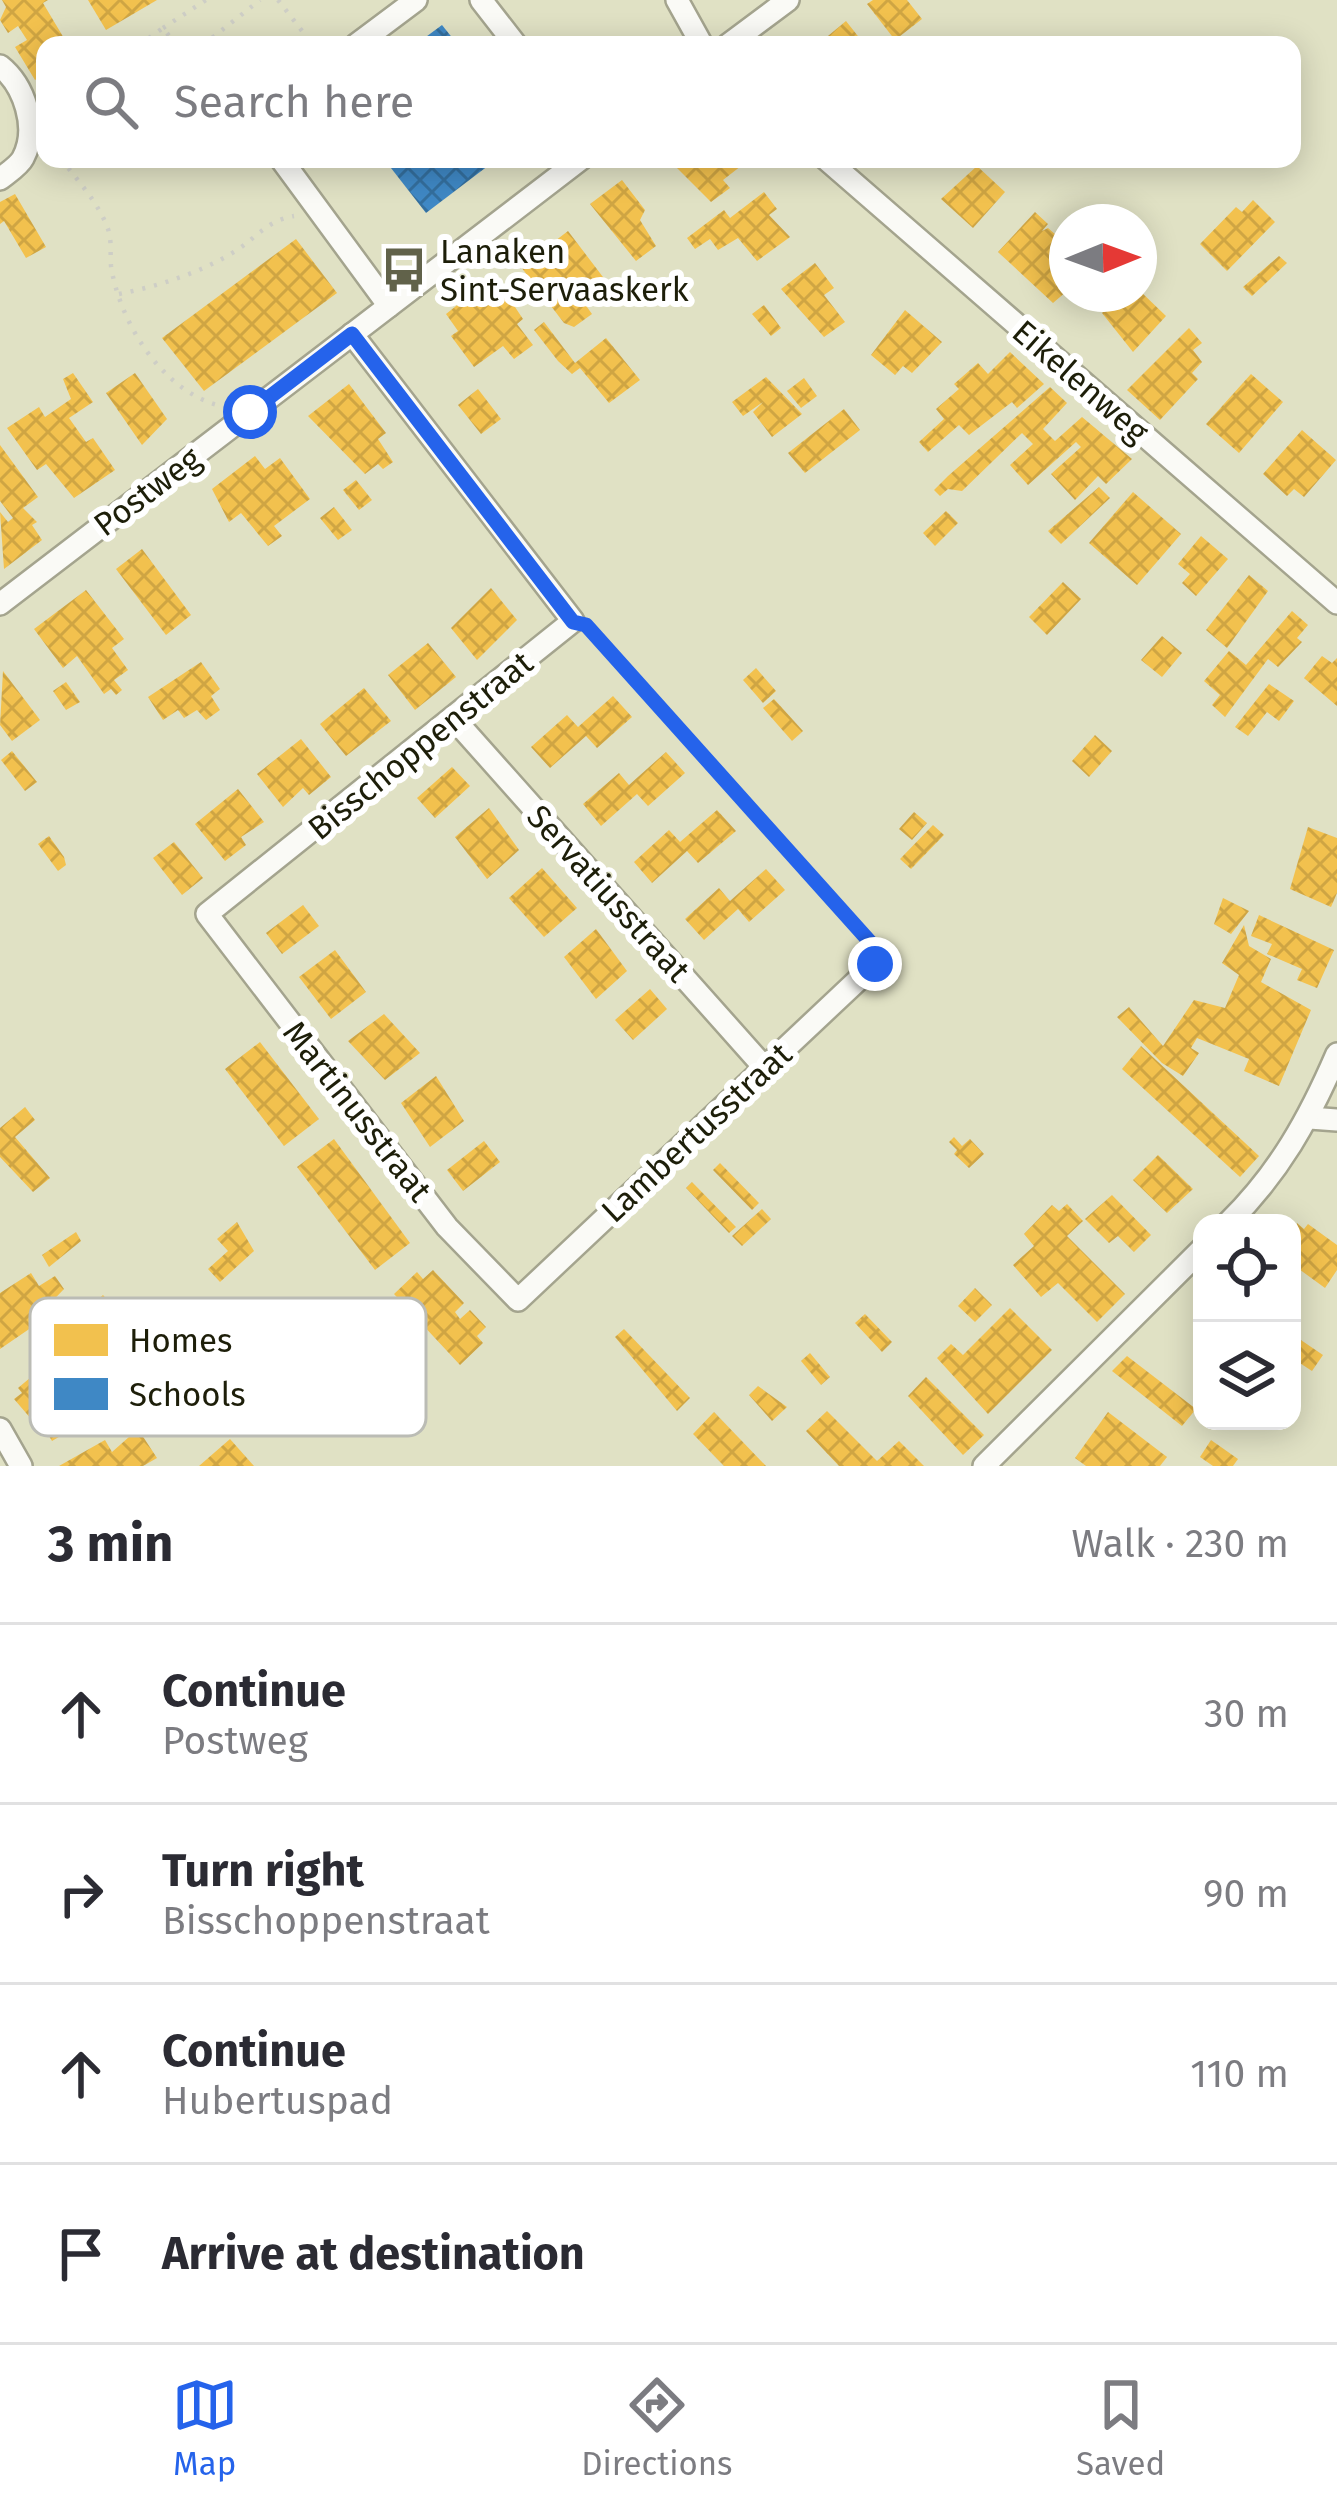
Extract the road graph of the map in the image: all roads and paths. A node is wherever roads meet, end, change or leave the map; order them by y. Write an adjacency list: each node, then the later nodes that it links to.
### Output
1 (206, 0): 8 (path)
2 (260, 0): 11 (path)
3 (278, 0): 12 (path)
4 (416, 0): 13 (street)
5 (482, 0): 14 (street)
6 (676, 0): 15 (street)
7 (788, 0): 16 (street)
8 (163, 28): 9 (path); 10 (path)
9 (152, 36)
10 (169, 36)
11 (214, 36)
12 (306, 36)
13 (368, 36)
14 (509, 36)
15 (697, 36)
16 (740, 36)
17 (0, 66): 22 (street)
18 (68, 168): 24 (path)
19 (288, 168): 23 (street)
20 (568, 168): 25 (street, Postweg)
21 (836, 168): 28 (street, Eikelenweg)
22 (0, 179)
23 (324, 216): 24 (path); 25 (street)
24 (119, 294): 27 (path)
25 (389, 306): 26 (street, Postweg)
26 (352, 334): 27 (street, Postweg); 30 (street)
27 (250, 412): 29 (street, Postweg)
28 (1337, 603)
29 (0, 604)
30 (573, 622): 31 (street, Bisschoppenstraat); 33 (path)
31 (454, 719): 32 (street, Bisschoppenstraat); 35 (street, Servatiusstraat)
32 (207, 914): 40 (street, Martinusstraat)
33 (875, 964): 35 (street, Lambertusstraat)
34 (1337, 1054): 36 (street)
35 (764, 1067): 40 (street, Lambertusstraat)
36 (1310, 1118): 37 (street); 38 (street)
37 (1337, 1120)
38 (1237, 1214)
39 (1193, 1258): 43 (street)
40 (518, 1300)
41 (0, 1429): 42 (street)
42 (21, 1466)
43 (984, 1466)

